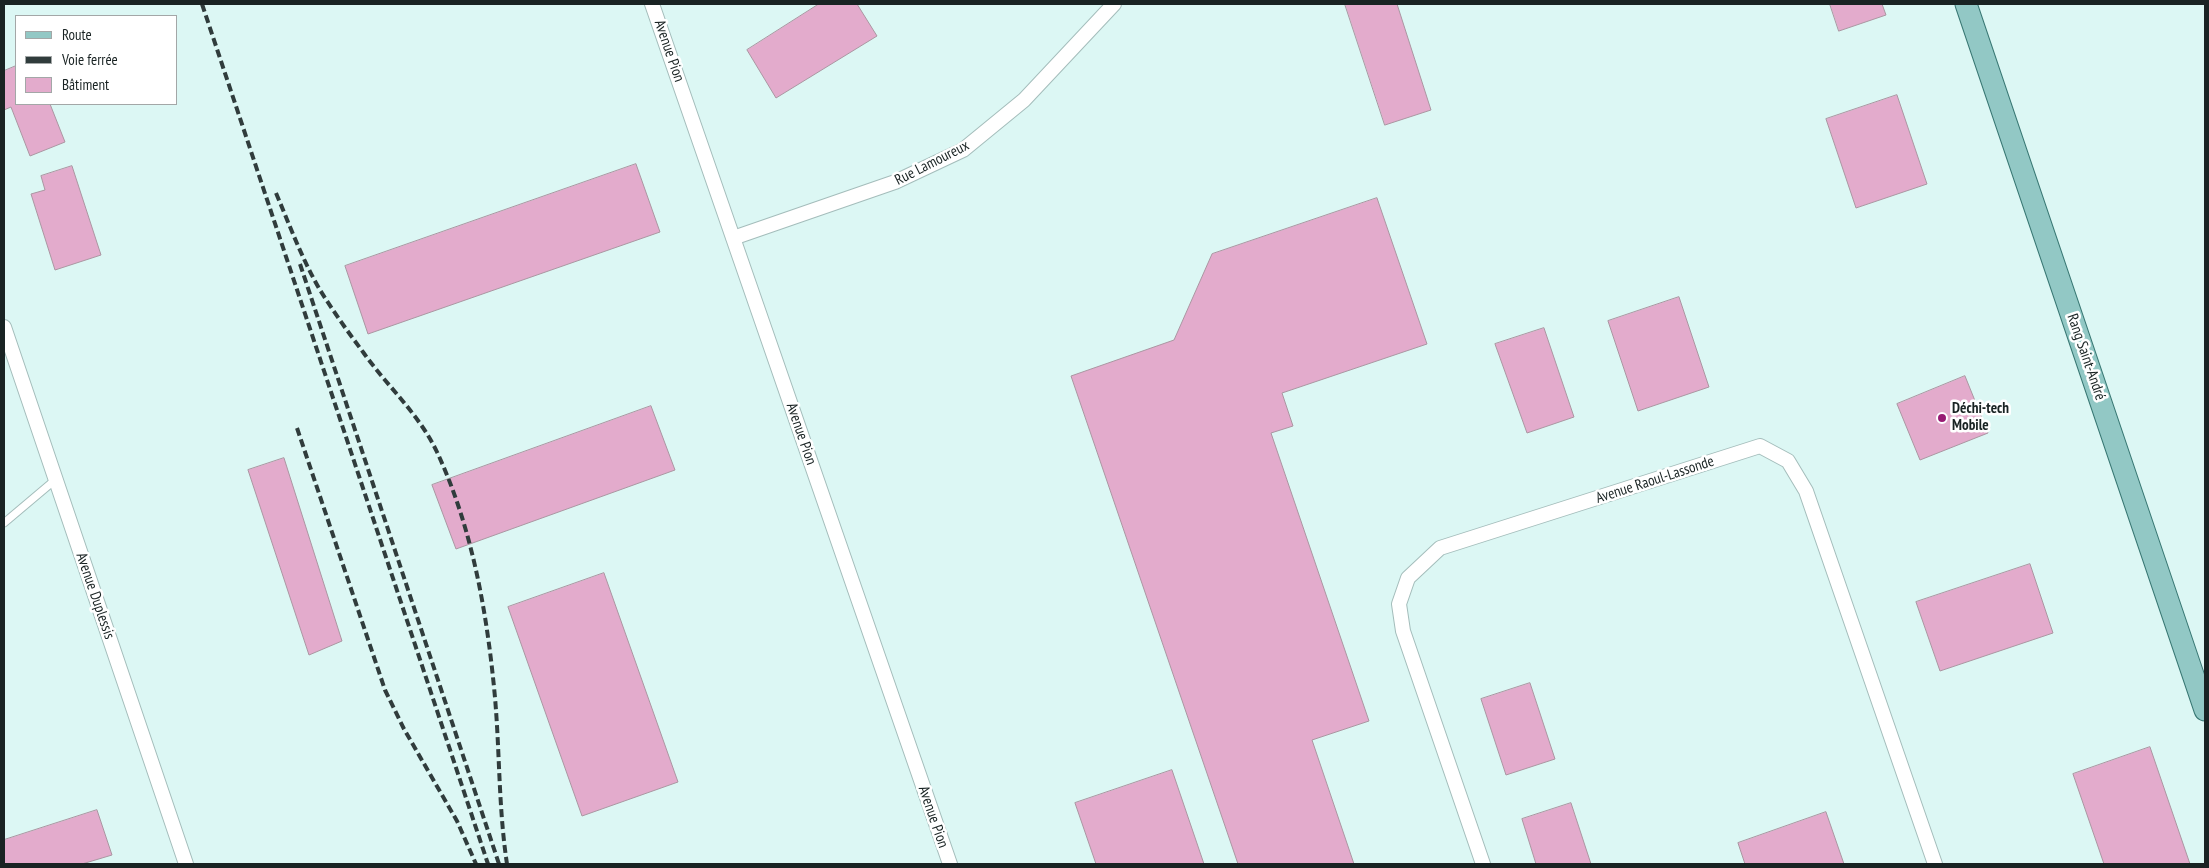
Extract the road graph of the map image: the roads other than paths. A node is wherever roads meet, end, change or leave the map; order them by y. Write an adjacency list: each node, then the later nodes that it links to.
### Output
1 (652, 4): 4 (street, Avenue Pion)
2 (1114, 4): 4 (street, Rue Lamoureux)
3 (1966, 4): 8 (main road, Rang Saint-André)
4 (734, 238): 10 (street, Avenue Pion)
5 (4, 327): 6 (street, Avenue Duplessis)
6 (55, 480): 7 (lane); 9 (street, Avenue Duplessis)
7 (4, 523)
8 (2205, 710)
9 (186, 864)
10 (950, 864)
11 (1483, 864): 12 (street, Avenue Raoul-Lassonde)
12 (1935, 864)

